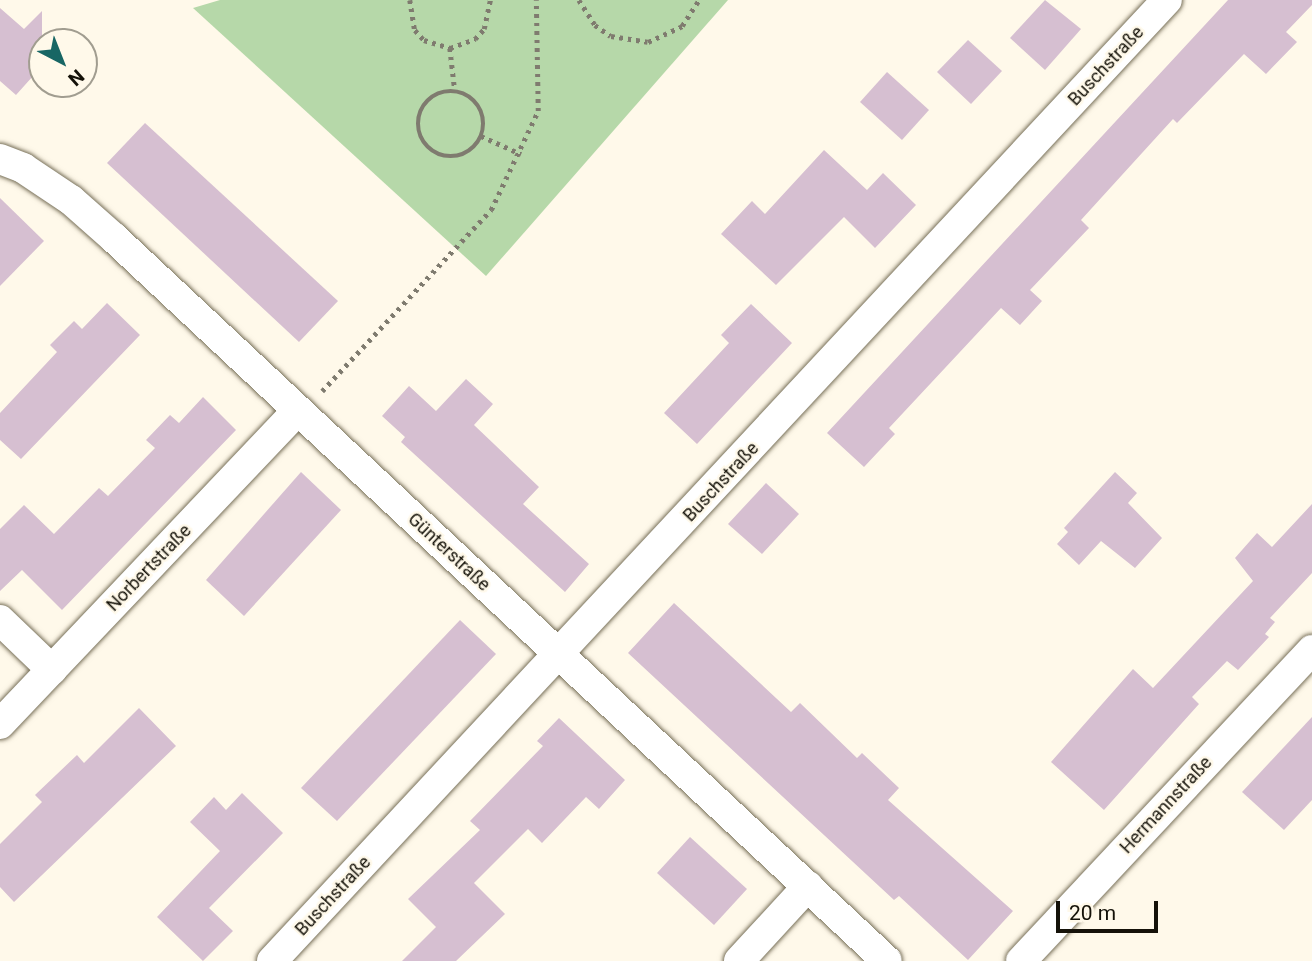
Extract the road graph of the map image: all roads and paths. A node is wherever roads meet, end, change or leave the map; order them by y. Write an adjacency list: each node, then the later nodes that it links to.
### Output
1 (410, 0): 7 (path)
2 (489, 0): 7 (path)
3 (536, 0): 10 (path)
4 (579, 0): 5 (path)
5 (699, 0)
6 (1167, 0): 15 (street, Buschstraße)
7 (450, 48): 8 (path)
8 (455, 91): 9 (path); 9 (path)
9 (481, 136): 10 (path)
10 (521, 154): 12 (path)
11 (0, 159): 12 (street, Günterstraße)
12 (297, 411): 15 (street, Günterstraße); 16 (street, Norbertstraße)
13 (0, 620): 16 (street)
14 (1312, 650): 22 (street, Hermannstraße)
15 (561, 655): 18 (street, Günterstraße); 19 (street, Buschstraße)
16 (52, 670): 17 (street, Norbertstraße)
17 (0, 724)
18 (808, 886): 20 (street); 21 (street, Günterstraße)
19 (272, 961)
20 (739, 961)
21 (887, 961)
22 (1021, 961)

